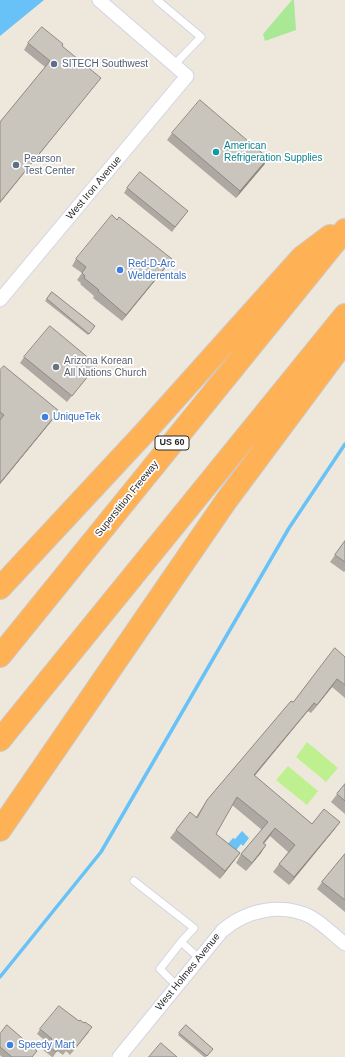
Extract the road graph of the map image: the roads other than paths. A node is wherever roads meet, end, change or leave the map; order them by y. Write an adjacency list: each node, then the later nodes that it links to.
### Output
1 (99, 0): 3 (street)
2 (157, 0): 3 (lane)
3 (174, 65): 6 (street, West Iron Avenue)
4 (345, 224): 9 (highway)
5 (345, 230): 10 (highway, Superstition Freeway / US 60)
6 (0, 300)
7 (345, 315): 11 (highway)
8 (345, 341): 12 (highway)
9 (0, 588)
10 (0, 656)
11 (0, 740)
12 (0, 830)
13 (134, 881): 14 (lane)
14 (181, 942): 16 (lane); 17 (lane)
15 (345, 944): 16 (street, West Holmes Avenue)
16 (200, 959): 17 (street, West Holmes Avenue)
17 (177, 986): 18 (street, West Holmes Avenue)
18 (119, 1057)

